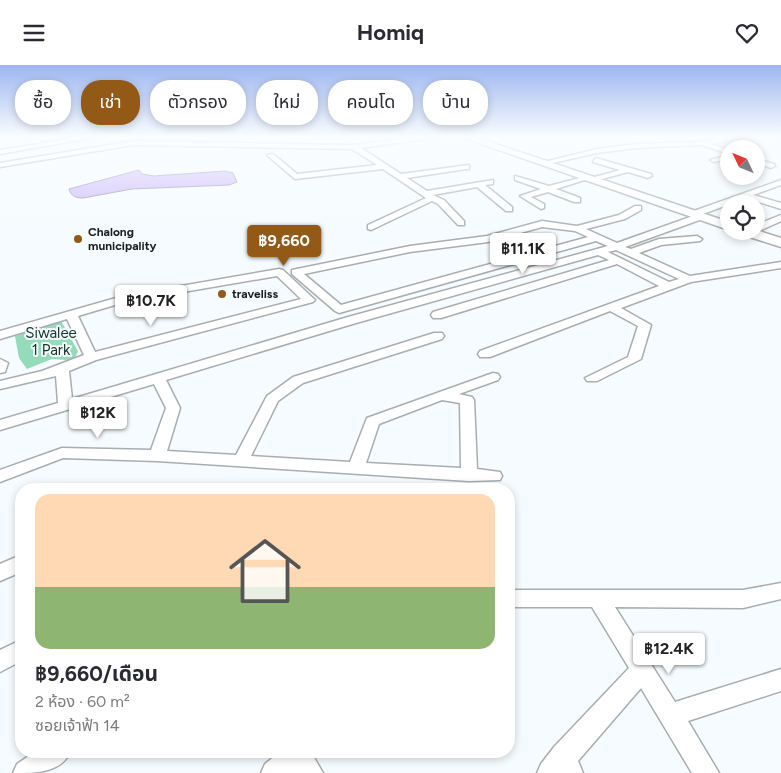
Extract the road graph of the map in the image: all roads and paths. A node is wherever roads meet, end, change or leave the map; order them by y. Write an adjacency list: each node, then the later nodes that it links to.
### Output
1 (288, 171): 2 (street)
2 (347, 171)
3 (389, 171): 9 (street)
4 (439, 171): 9 (street)
5 (567, 171): 11 (main road)
6 (624, 171): 11 (street)
7 (631, 171): 8 (street)
8 (648, 176)
9 (399, 177): 17 (street)
10 (518, 178): 15 (street)
11 (590, 179): 15 (street); 25 (main road)
12 (490, 182): 14 (street)
13 (781, 182): 16 (street)
14 (479, 184): 17 (street); 24 (street)
15 (548, 189): 18 (street); 20 (street)
16 (745, 195)
17 (429, 196): 28 (street); 30 (street)
18 (577, 199)
19 (765, 201): 22 (street)
20 (540, 206)
21 (720, 206): 25 (street)
22 (781, 206)
23 (638, 208): 31 (street)
24 (509, 209)
25 (698, 215): 27 (main road); 36 (street)
26 (781, 218): 29 (street)
27 (720, 222)
28 (461, 223)
29 (765, 225)
30 (372, 227)
31 (577, 229): 33 (street); 33 (street)
32 (765, 237): 35 (main road)
33 (597, 238): 36 (street)
34 (696, 239): 38 (street)
35 (781, 243)
36 (616, 247): 37 (street); 38 (street)
37 (598, 251): 39 (street); 52 (street)
38 (631, 253): 41 (street)
39 (616, 261): 42 (street); 45 (street)
40 (781, 265): 41 (street)
41 (689, 279): 42 (street)
42 (668, 286): 43 (street)
43 (611, 307): 48 (street); 53 (street)
44 (71, 314): 46 (street); 49 (street); 49 (street)
45 (437, 315)
46 (0, 335)
47 (438, 336): 59 (street)
48 (485, 354)
49 (91, 357): 50 (street)
50 (62, 371): 54 (street); 56 (street)
51 (493, 377): 55 (street)
52 (158, 378): 56 (street); 58 (street)
53 (592, 378)
54 (0, 385)
55 (441, 396): 60 (street); 61 (street)
56 (66, 406): 57 (street)
57 (0, 425)
58 (157, 456): 59 (street); 62 (street)
59 (241, 461): 60 (street)
60 (356, 468): 61 (street)
61 (470, 475): 63 (street)
62 (0, 476)
63 (494, 476)
64 (15, 566): 65 (street)
65 (0, 573)
66 (781, 591): 68 (street)
67 (515, 598): 68 (street)
68 (598, 598): 71 (street)
69 (15, 653): 70 (street)
70 (0, 662)
71 (643, 669): 73 (street); 76 (street)
72 (781, 680): 73 (street)
73 (671, 715): 79 (street)
74 (48, 758): 77 (street)
75 (303, 760): 78 (street)
76 (561, 767)
77 (26, 773)
78 (274, 773)
79 (706, 773)

